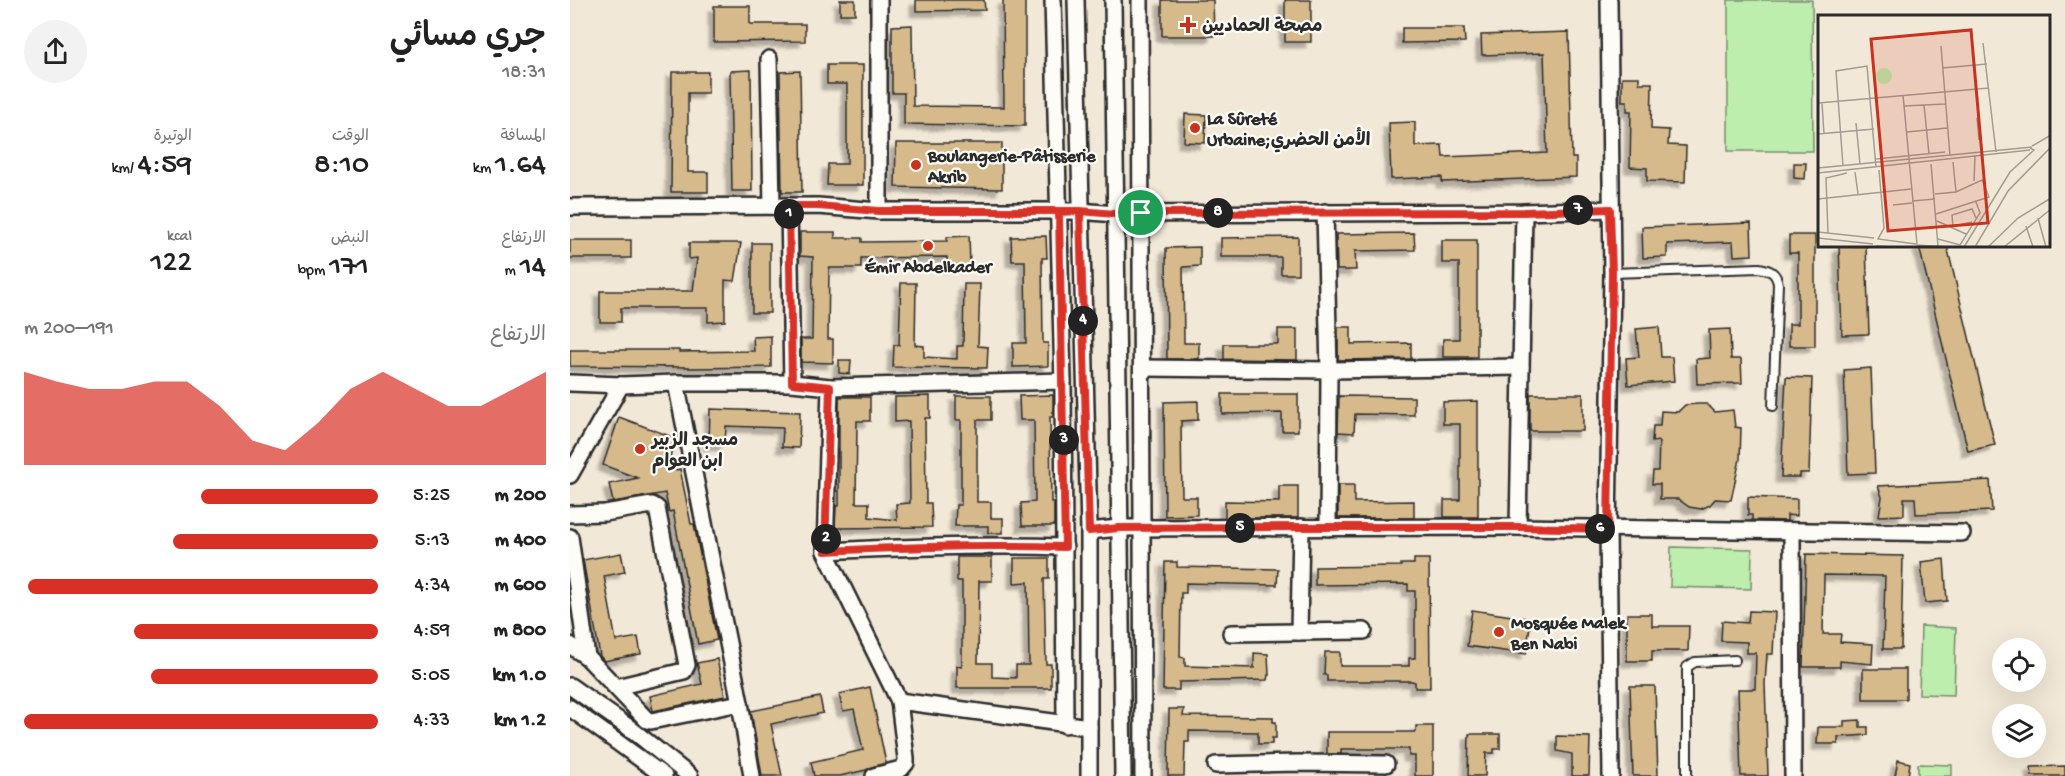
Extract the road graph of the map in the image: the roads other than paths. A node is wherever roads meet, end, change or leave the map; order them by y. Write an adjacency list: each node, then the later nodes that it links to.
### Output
1 (879, 0): 12 (street)
2 (1053, 0): 14 (street)
3 (1076, 0): 13 (street)
4 (1113, 0): 18 (street)
5 (1140, 0): 17 (street)
6 (1609, 0): 11 (street)
7 (769, 59): 8 (street)
8 (772, 206): 9 (street); 10 (street)
9 (789, 206): 12 (street); 26 (street)
10 (570, 207)
11 (1610, 209): 16 (street); 19 (street)
12 (879, 211): 14 (street)
13 (1080, 211): 14 (street); 18 (street); 38 (street)
14 (1059, 212): 23 (street)
15 (1325, 212): 16 (street); 17 (street); 22 (street)
16 (1524, 212): 21 (street)
17 (1141, 213): 18 (street); 20 (street)
18 (1115, 214): 34 (street)
19 (1612, 273): 29 (lane); 37 (street)
20 (1143, 368): 22 (street); 36 (street)
21 (1521, 368): 22 (street); 33 (street)
22 (1329, 370): 35 (street)
23 (1063, 381): 28 (street); 42 (street)
24 (570, 383): 27 (street)
25 (676, 383): 26 (street); 27 (street); 53 (street)
26 (792, 383): 28 (street)
27 (621, 385): 30 (street)
28 (830, 387): 43 (street)
29 (1773, 406)
30 (570, 475)
31 (570, 514): 51 (street)
32 (1301, 527): 35 (street); 36 (street); 45 (street)
33 (1518, 527): 35 (street); 37 (street)
34 (1119, 528): 36 (street); 38 (street); 65 (street)
35 (1328, 528)
36 (1143, 529): 66 (street)
37 (1608, 529): 39 (street); 67 (street)
38 (1089, 531): 56 (street)
39 (1792, 531): 40 (street); 69 (street)
40 (1962, 533)
41 (570, 537): 48 (street)
42 (1065, 547): 43 (street); 55 (street)
43 (825, 551): 52 (street)
44 (1364, 631): 45 (street)
45 (1299, 632): 46 (street)
46 (1231, 633)
47 (570, 645): 48 (street)
48 (587, 657): 51 (street)
49 (1735, 660): 68 (lane)
50 (570, 686): 61 (street)
51 (615, 687): 53 (street)
52 (899, 701): 55 (street); 63 (street)
53 (740, 703): 62 (street)
54 (570, 708): 60 (street)
55 (1065, 725): 56 (street)
56 (1089, 727): 64 (street)
57 (1386, 764): 59 (street)
58 (1216, 765): 59 (street)
59 (1299, 769)
60 (664, 776)
61 (690, 776)
62 (752, 776)
63 (874, 776)
64 (1089, 776)
65 (1123, 776)
66 (1143, 776)
67 (1611, 776)
68 (1687, 776)
69 (1793, 776)

